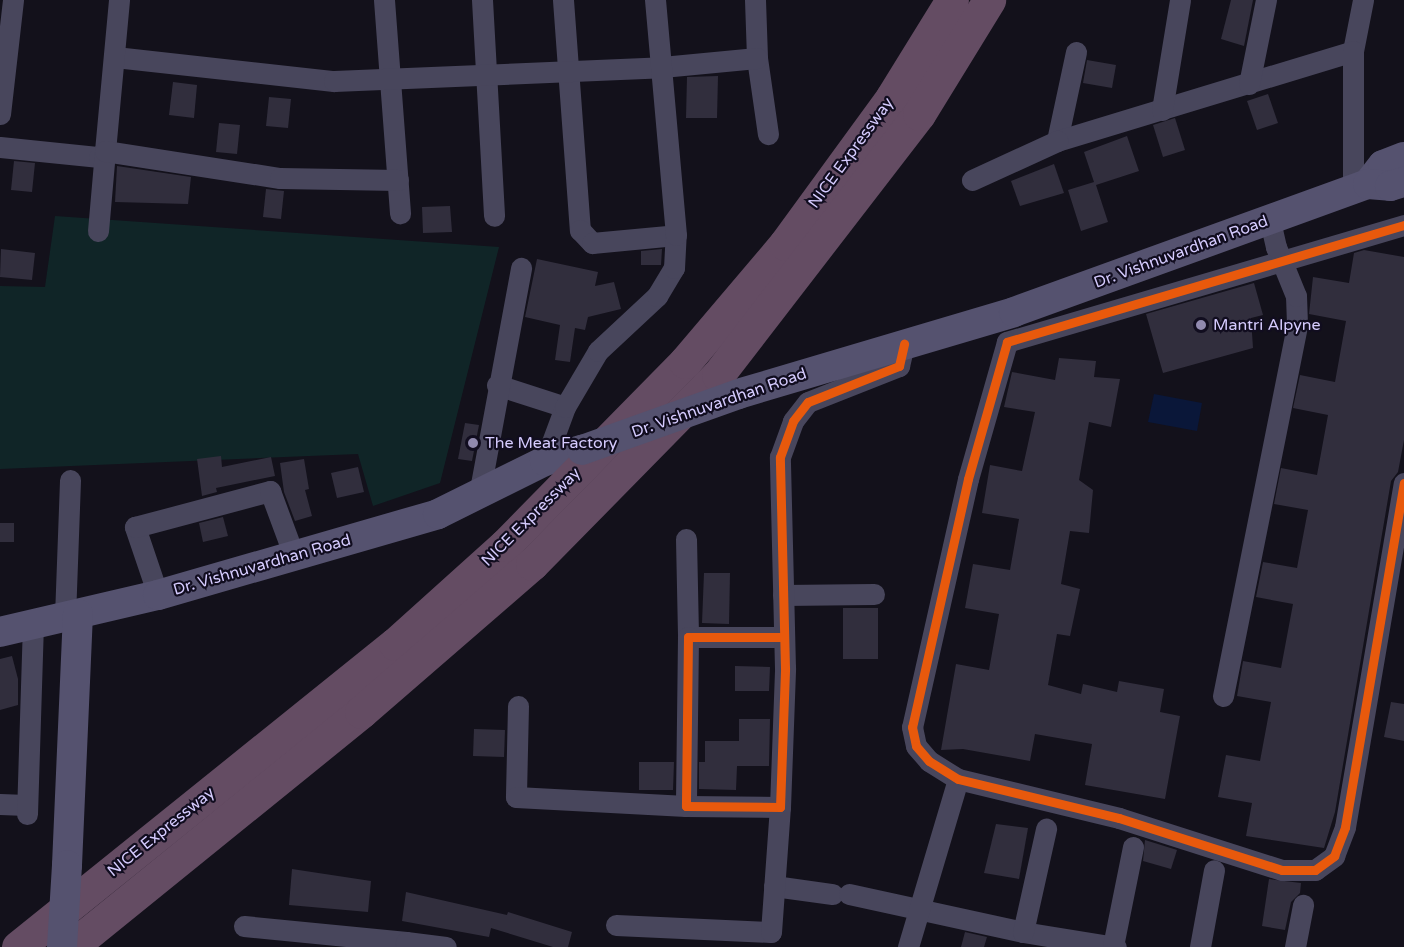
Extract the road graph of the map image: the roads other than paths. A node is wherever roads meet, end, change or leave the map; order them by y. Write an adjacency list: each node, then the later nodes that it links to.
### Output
1 (13, 0): 13 (street)
2 (119, 0): 16 (street)
3 (384, 0): 21 (street)
4 (482, 0): 20 (street)
5 (563, 0): 19 (street)
6 (655, 0): 18 (street)
7 (755, 0): 17 (street)
8 (952, 0): 78 (highway, NICE Expressway)
9 (989, 0): 80 (highway, NICE Expressway)
10 (1180, 0): 23 (street)
11 (1266, 0): 22 (street)
12 (1363, 0): 14 (street)
13 (4, 36): 24 (street)
14 (1353, 51): 22 (street); 33 (street)
15 (1076, 52): 26 (street)
16 (115, 57): 21 (street); 28 (street)
17 (757, 58): 18 (street); 25 (street)
18 (662, 67): 19 (street); 39 (street)
19 (568, 72): 20 (street); 39 (street)
20 (487, 76): 21 (street); 35 (street)
21 (392, 81): 30 (street)
22 (1249, 84): 23 (street)
23 (1162, 110): 26 (street)
24 (0, 114)
25 (768, 134)
26 (1057, 141): 31 (street)
27 (0, 147): 28 (street)
28 (105, 152): 30 (street); 38 (street)
29 (1404, 157): 33 (main road, Dr. Vishnuvardhan Road)
30 (398, 180): 34 (street)
31 (972, 180)
32 (1404, 182): 33 (main road, Dr. Vishnuvardhan Road)
33 (1361, 187): 36 (main road, Dr. Vishnuvardhan Road)
34 (400, 213)
35 (494, 216)
36 (1270, 220): 40 (street); 42 (main road, Dr. Vishnuvardhan Road)
37 (1404, 225): 40 (street)
38 (98, 231)
39 (676, 235): 45 (street)
40 (1280, 260): 42 (street); 60 (street)
41 (521, 268): 44 (street)
42 (1105, 295): 43 (main road, Dr. Vishnuvardhan Road); 62 (street)
43 (904, 344): 46 (main road, Dr. Vishnuvardhan Road, bridge); 54 (street)
44 (497, 385): 45 (street); 49 (street)
45 (565, 407): 46 (street)
46 (545, 461): 49 (main road, Dr. Vishnuvardhan Road)
47 (70, 480): 55 (street)
48 (1404, 483): 62 (street)
49 (479, 495): 51 (main road, Dr. Vishnuvardhan Road)
50 (686, 538): 58 (street)
51 (294, 556): 53 (main road, Dr. Vishnuvardhan Road); 53 (street)
52 (874, 594): 54 (street)
53 (158, 595): 55 (main road, Dr. Vishnuvardhan Road)
54 (783, 595): 59 (street)
55 (72, 615): 56 (main road, Dr. Vishnuvardhan Road); 79 (main road, bridge)
56 (33, 624): 57 (main road, Dr. Vishnuvardhan Road); 63 (street)
57 (0, 632)
58 (688, 637): 59 (street); 64 (street)
59 (784, 637): 65 (street)
60 (1223, 696)
61 (518, 706): 64 (street)
62 (958, 779): 71 (street)
63 (0, 804)
64 (686, 806): 65 (street)
65 (780, 807): 69 (street)
66 (1046, 829): 74 (street)
67 (1133, 847): 77 (street)
68 (1214, 870): 83 (street)
69 (774, 886): 71 (street); 75 (street)
70 (1303, 905): 84 (street)
71 (918, 907): 74 (street); 82 (street)
72 (616, 925): 75 (street)
73 (244, 926): 76 (street)
74 (1023, 932): 77 (street)
75 (771, 940)
76 (406, 945): 81 (street)
77 (1114, 946)
78 (18, 947)
79 (62, 947)
80 (71, 947)
81 (446, 947)
82 (908, 947)
83 (1200, 947)
84 (1295, 947)

